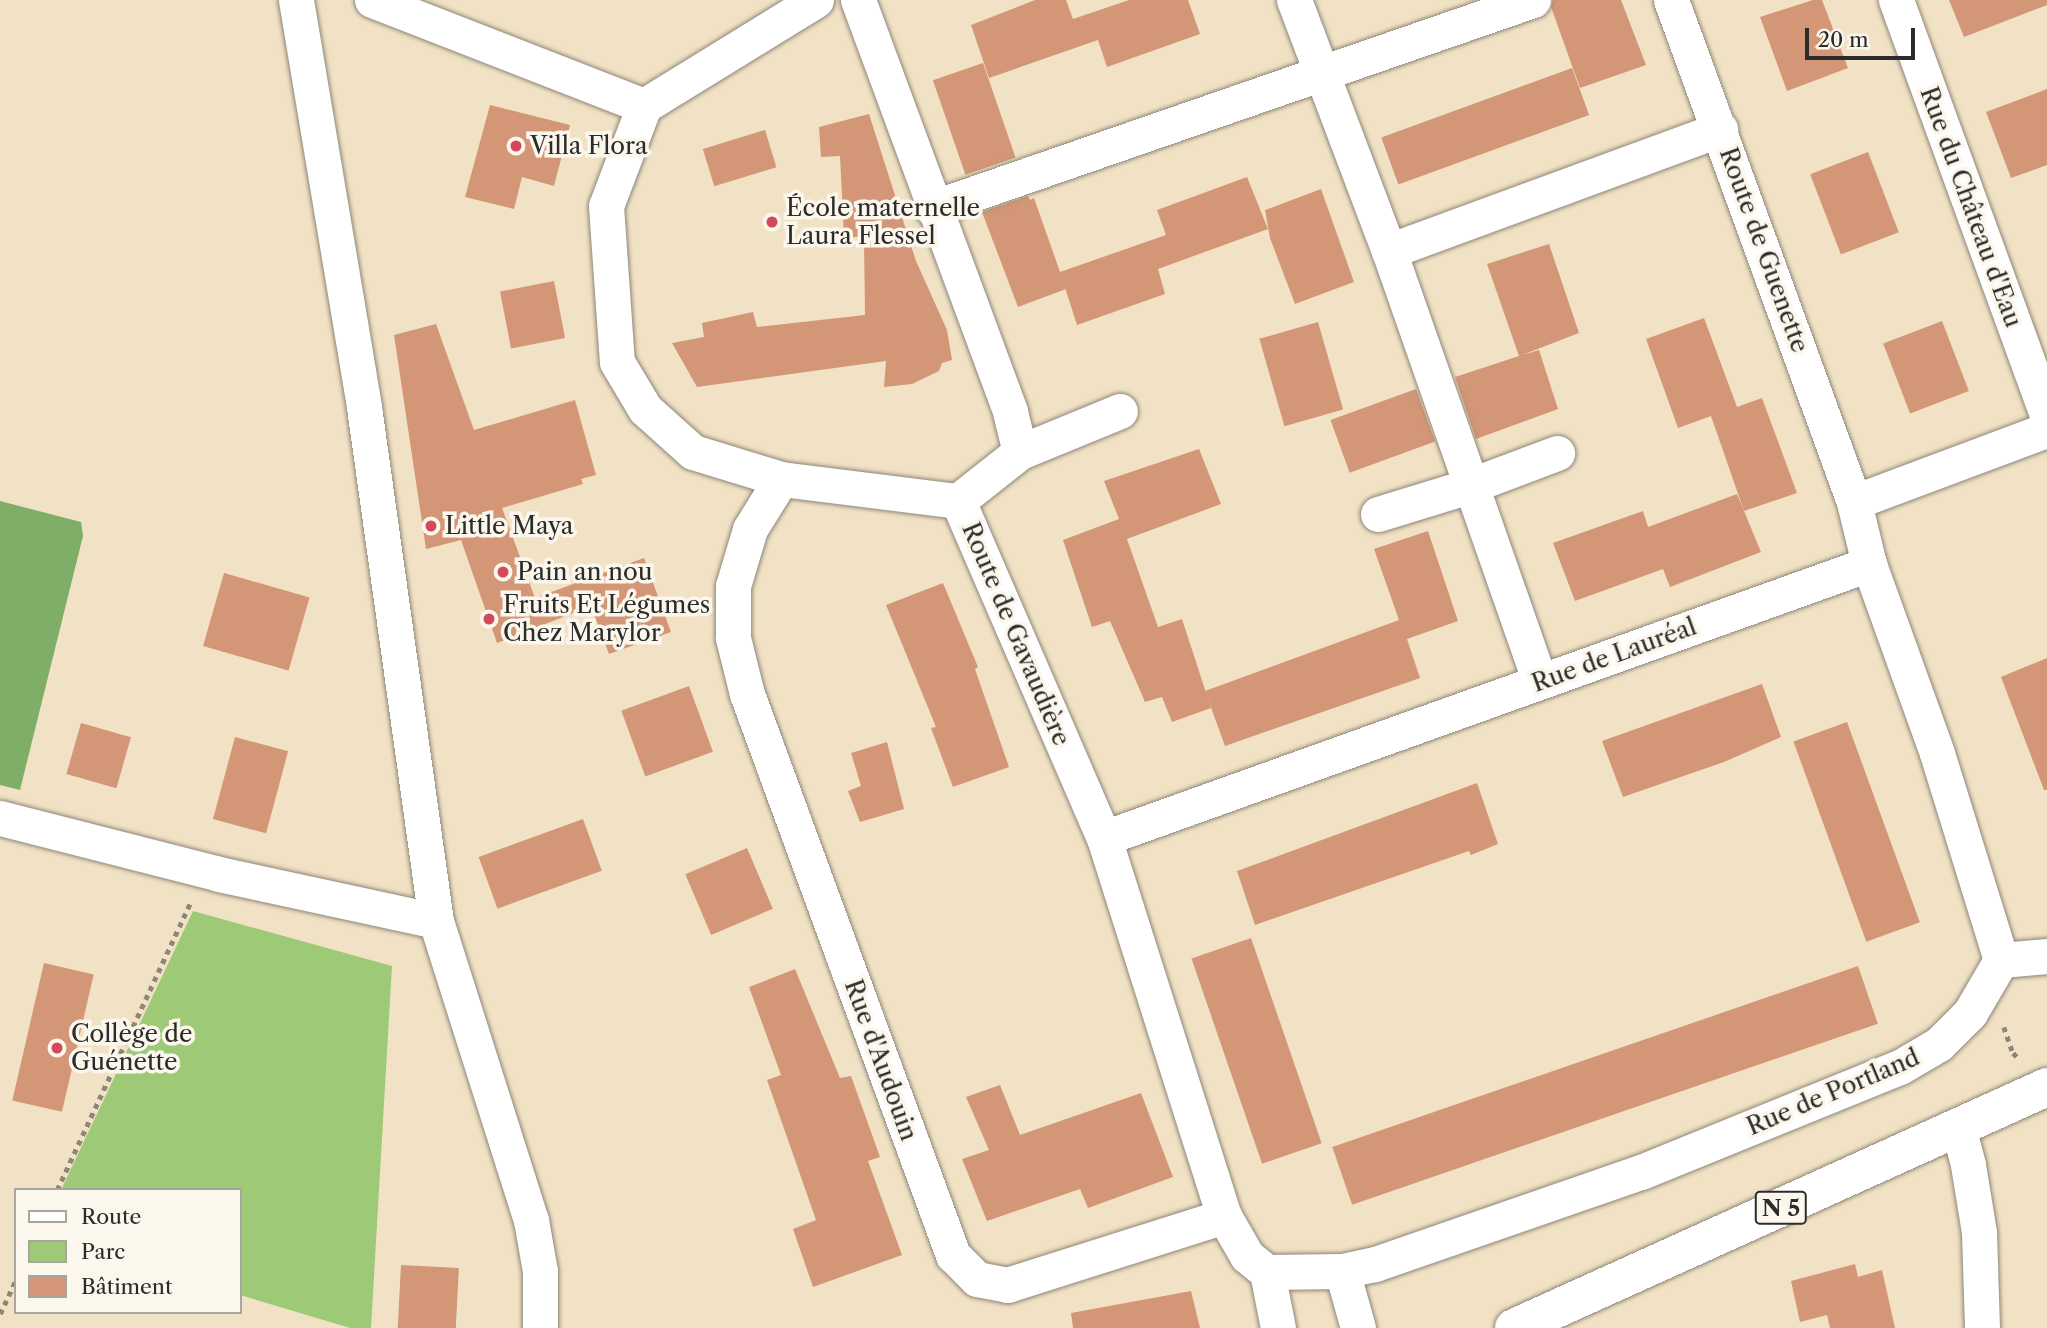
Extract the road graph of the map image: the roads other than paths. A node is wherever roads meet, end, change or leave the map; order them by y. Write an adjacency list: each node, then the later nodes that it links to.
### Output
1 (296, 0): 28 (street)
2 (372, 0): 10 (street)
3 (816, 0): 10 (street)
4 (858, 0): 12 (street)
5 (1294, 0): 9 (street)
6 (1532, 0): 9 (street)
7 (1671, 0): 11 (street, Route de Guenette)
8 (1896, 0): 15 (street, Rue du Château d'Eau)
9 (1320, 71): 12 (street); 13 (street)
10 (644, 106): 19 (street, Route de Gavaudière)
11 (1720, 129): 13 (street); 22 (street, Route de Guenette)
12 (932, 208): 17 (street)
13 (1389, 251): 20 (street)
14 (1120, 411): 17 (street)
15 (2047, 415)
16 (2047, 430): 22 (street)
17 (1020, 452): 21 (street)
18 (1557, 453): 20 (street)
19 (781, 479): 21 (street, Route de Gavaudière); 33 (street, Rue d'Audouin)
20 (1472, 485): 23 (street); 25 (street)
21 (958, 501): 27 (street, Route de Gavaudière)
22 (1854, 502): 24 (street)
23 (1378, 514)
24 (1869, 564): 25 (street, Rue de Lauréal); 30 (street)
25 (1540, 681): 27 (street, Rue de Lauréal)
26 (0, 818): 28 (street)
27 (1104, 838): 33 (street, Route de Gavaudière)
28 (436, 920): 34 (street)
29 (2047, 956): 30 (street)
30 (1994, 972): 35 (street, Rue de Portland)
31 (2036, 1075): 32 (main road, N 5)
32 (1958, 1127): 41 (main road, N 5); 42 (street)
33 (1224, 1216): 36 (street, Route de Gavaudière)
34 (540, 1271): 37 (street); 38 (street)
35 (1342, 1271): 36 (street, Rue de Portland); 40 (street)
36 (1267, 1272): 39 (street)
37 (540, 1328)
38 (563, 1328)
39 (1278, 1328)
40 (1358, 1328)
41 (1514, 1328)
42 (1982, 1328)

